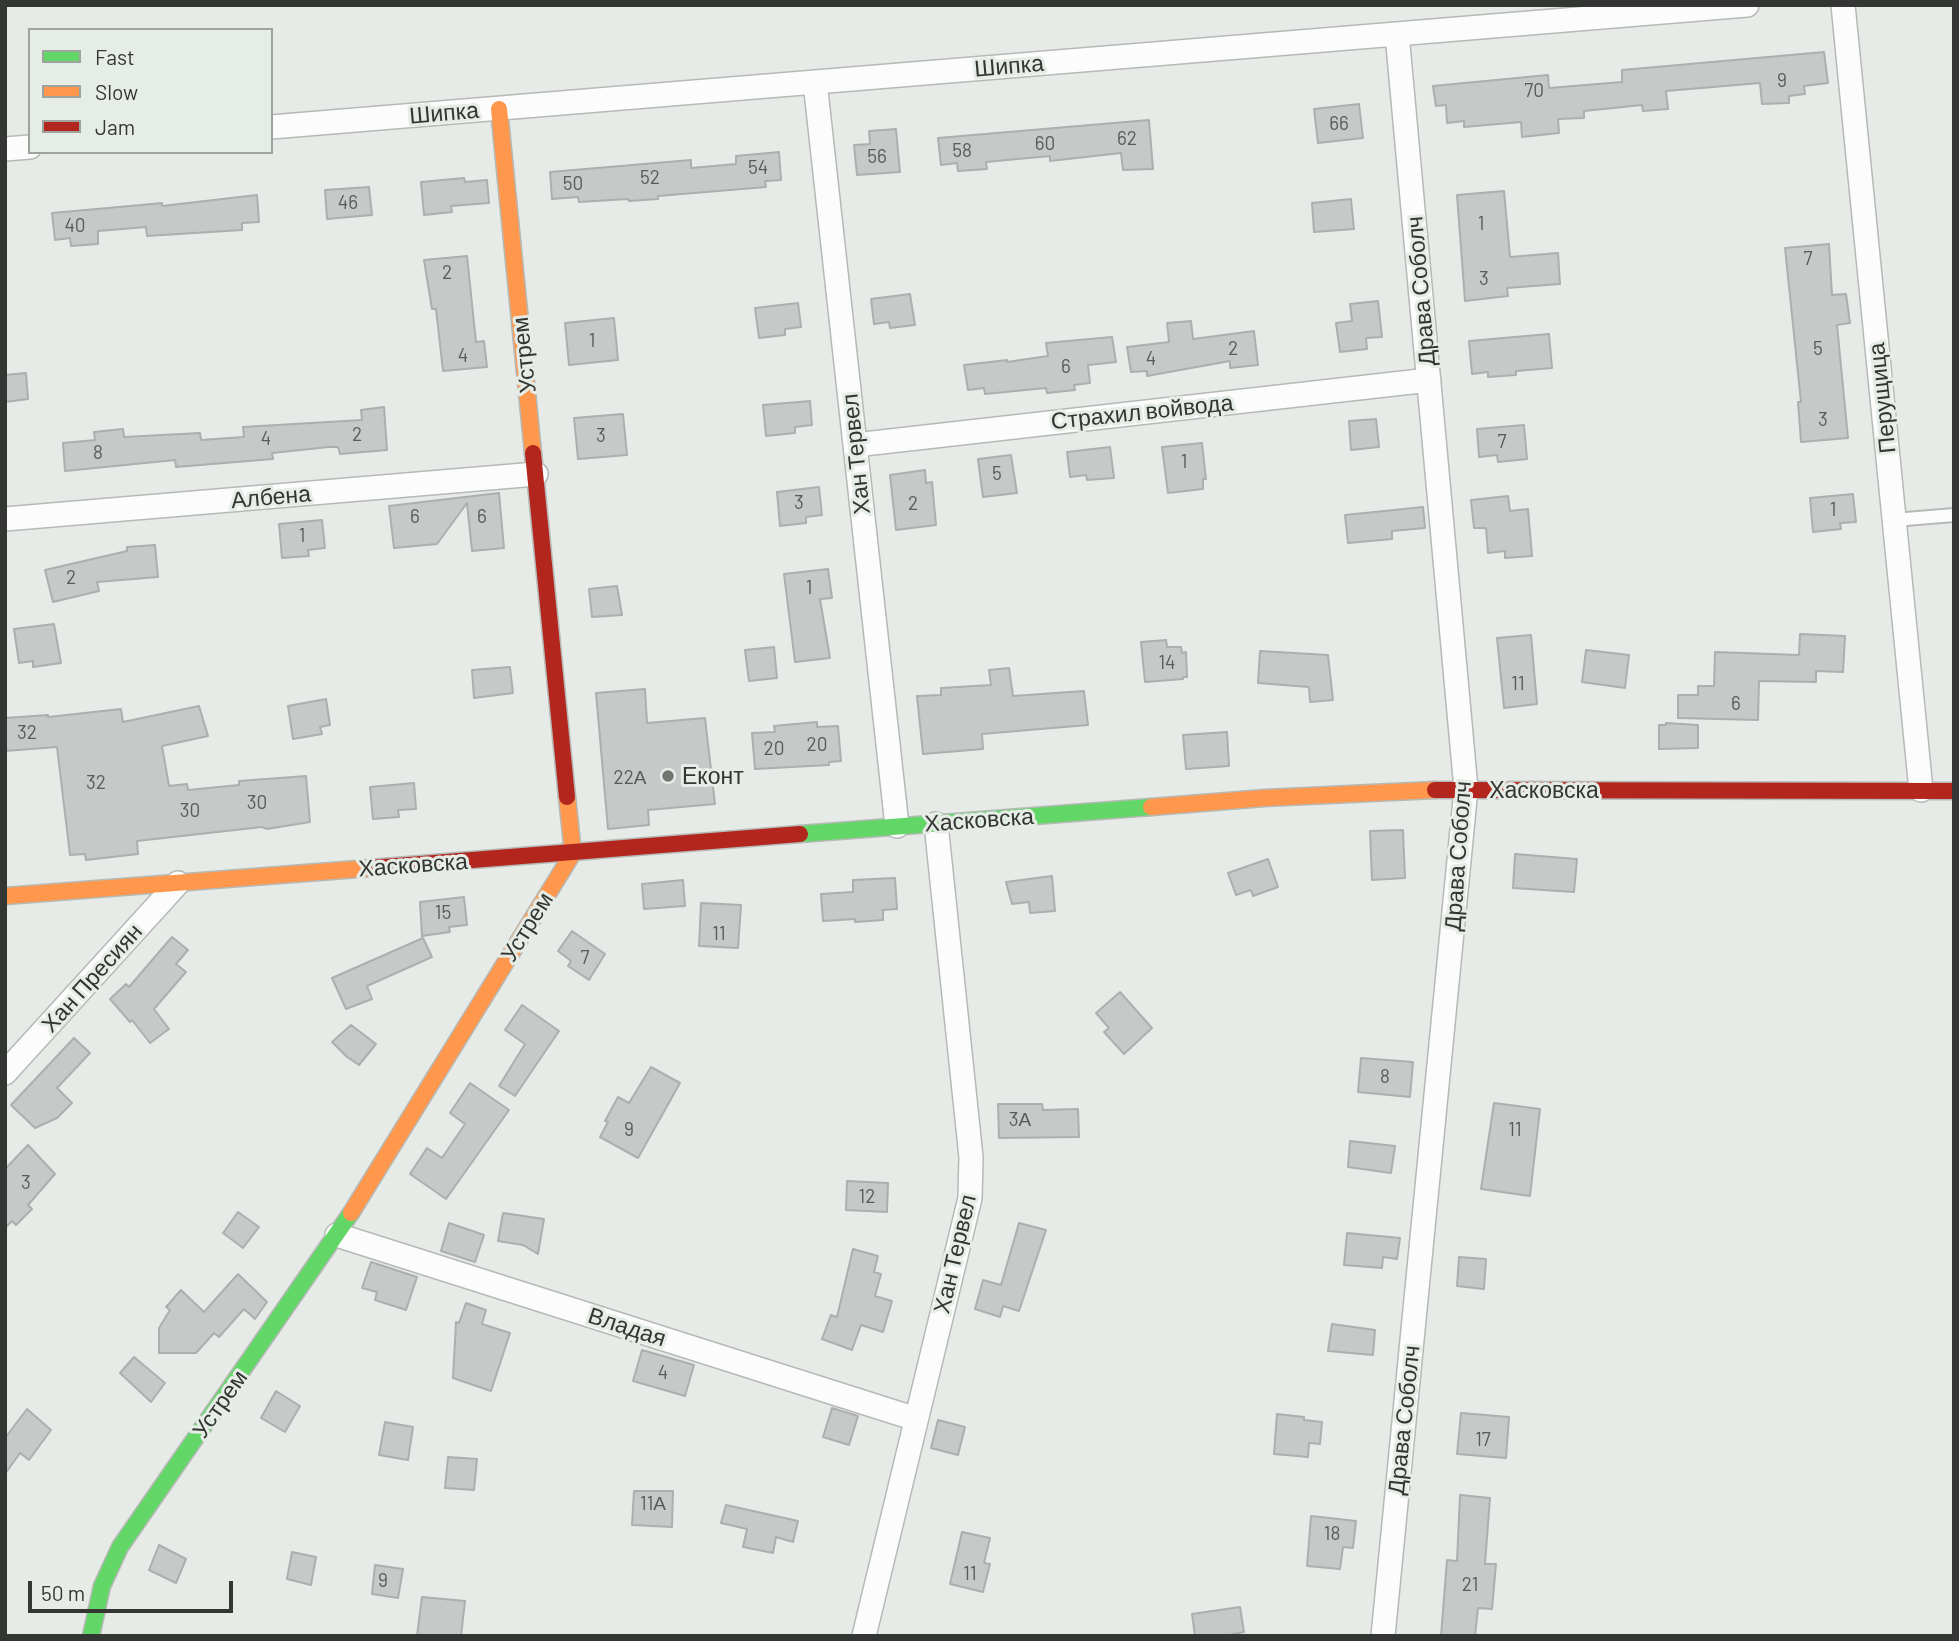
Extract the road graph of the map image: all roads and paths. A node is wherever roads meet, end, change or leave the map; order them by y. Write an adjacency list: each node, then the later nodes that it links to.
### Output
1 (1746, 5): 3 (street, Шипка)
2 (1843, 5): 14 (street, Перущица)
3 (1397, 34): 4 (street, Шипка); 9 (street, Драва Соболч)
4 (815, 82): 5 (street, Шипка); 10 (street, Хан Тервел)
5 (499, 108): 6 (street, Шипка); 11 (street, Устрем)
6 (273, 127)
7 (28, 147): 8 (street)
8 (5, 149)
9 (1429, 380): 10 (street, Страхил войвода); 15 (street, Драва Соболч)
10 (855, 444): 19 (street, Хан Тервел)
11 (536, 474): 13 (street, Албена); 20 (street, Устрем)
12 (1954, 515): 14 (lane)
13 (5, 519)
14 (1894, 520): 16 (street, Перущица)
15 (1466, 789): 16 (street, Хасковска); 18 (street, Хасковска); 28 (street, Драва Соболч)
16 (1921, 790): 17 (street, Хасковска)
17 (1954, 791)
18 (936, 824): 19 (street, Хасковска); 25 (street, Хан Тервел)
19 (897, 826): 20 (street, Хасковска)
20 (573, 853): 21 (street, Хасковска); 24 (street, Устрем)
21 (178, 883): 22 (street, Хасковска); 23 (street, Хан Пресиян)
22 (5, 897)
23 (5, 1073)
24 (337, 1235): 25 (street, Владая); 26 (street, Устрем)
25 (916, 1419): 27 (street, Хан Тервел)
26 (91, 1636)
27 (864, 1636)
28 (1383, 1636)

